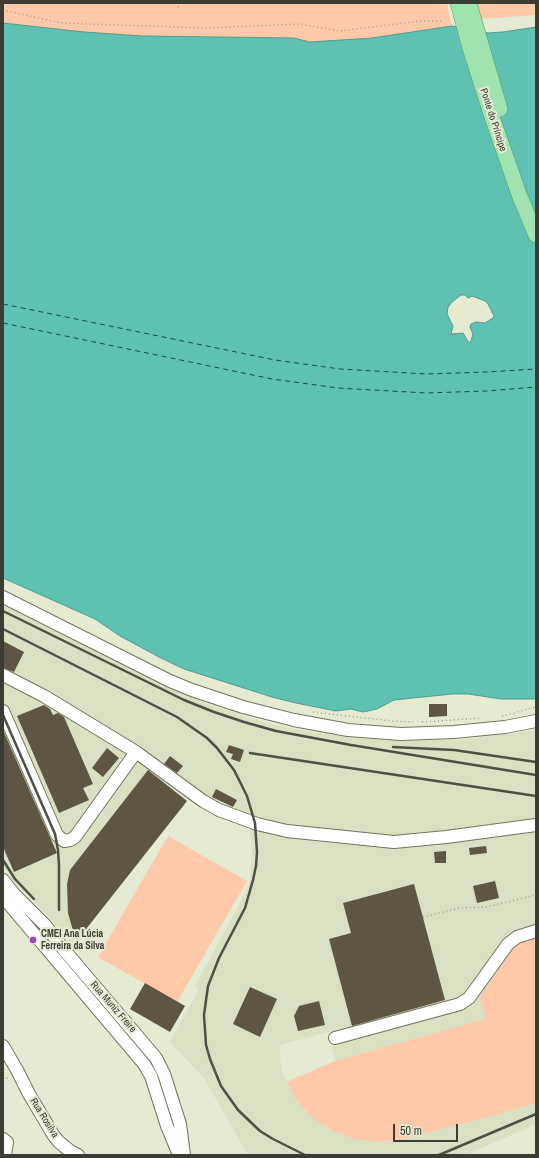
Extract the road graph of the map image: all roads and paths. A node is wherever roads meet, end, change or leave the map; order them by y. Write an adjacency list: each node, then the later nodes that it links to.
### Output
1 (176, 3): 4 (path)
2 (458, 3): 8 (main road, Ponte do Príncipe)
3 (470, 3): 7 (main road, Ponte do Príncipe)
4 (179, 8)
5 (3, 10): 6 (path)
6 (443, 21)
7 (536, 210)
8 (536, 235)
9 (3, 597): 16 (street)
10 (3, 675): 19 (street)
11 (536, 707): 14 (path)
12 (3, 711): 19 (street)
13 (307, 712): 17 (path)
14 (498, 717)
15 (483, 718): 18 (path)
16 (536, 721)
17 (414, 722)
18 (422, 722)
19 (136, 752): 20 (street)
20 (536, 825)
21 (3, 880): 26 (street, Rua Muniz Freire)
22 (3, 896): 27 (street, Rua Muniz Freire)
23 (536, 896): 24 (path)
24 (423, 917)
25 (536, 930): 28 (street)
26 (95, 985): 27 (street); 37 (street, Rua Muniz Freire)
27 (85, 995): 36 (street, Rua Muniz Freire)
28 (336, 1038)
29 (3, 1046): 31 (street, Rua Rosilva)
30 (8, 1079): 31 (street)
31 (29, 1094): 33 (street, Rua Rosilva)
32 (5, 1140): 34 (street)
33 (63, 1151): 35 (street, Rua Rosilva)
34 (5, 1155)
35 (78, 1155)
36 (179, 1155)
37 (184, 1155)

